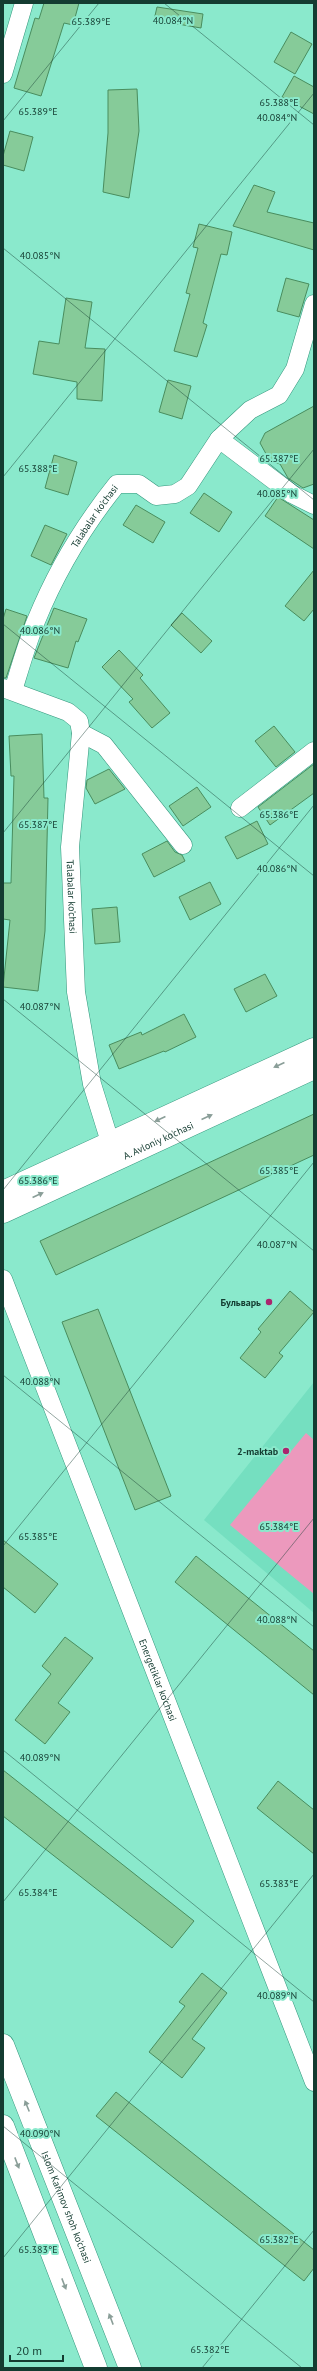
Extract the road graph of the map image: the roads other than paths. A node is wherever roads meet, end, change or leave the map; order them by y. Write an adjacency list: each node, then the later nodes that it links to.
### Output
1 (24, 3): 2 (street)
2 (3, 74)
3 (314, 304): 4 (street)
4 (218, 439): 5 (street); 6 (street, Talabalar ko'chasi)
5 (314, 506)
6 (8, 689): 7 (street, Talabalar ko'chasi)
7 (81, 733): 10 (street); 13 (street, Talabalar ko'chasi)
8 (314, 751): 9 (street)
9 (240, 808)
10 (183, 846)
11 (314, 1049): 13 (main road, A. Avloniy ko'chasi, one-way to 13)
12 (314, 1068): 15 (main road, A. Avloniy ko'chasi, one-way to 12)
13 (110, 1142): 14 (main road, A. Avloniy ko'chasi)
14 (3, 1192)
15 (3, 1212)
16 (3, 1279): 18 (street, Energetiklar ko'chasi)
17 (3, 2045): 21 (main road, Islom Karimov shoh ko'chasi, one-way to 17)
18 (314, 2082)
19 (3, 2126): 20 (main road, one-way to 20)
20 (96, 2368)
21 (130, 2368)

